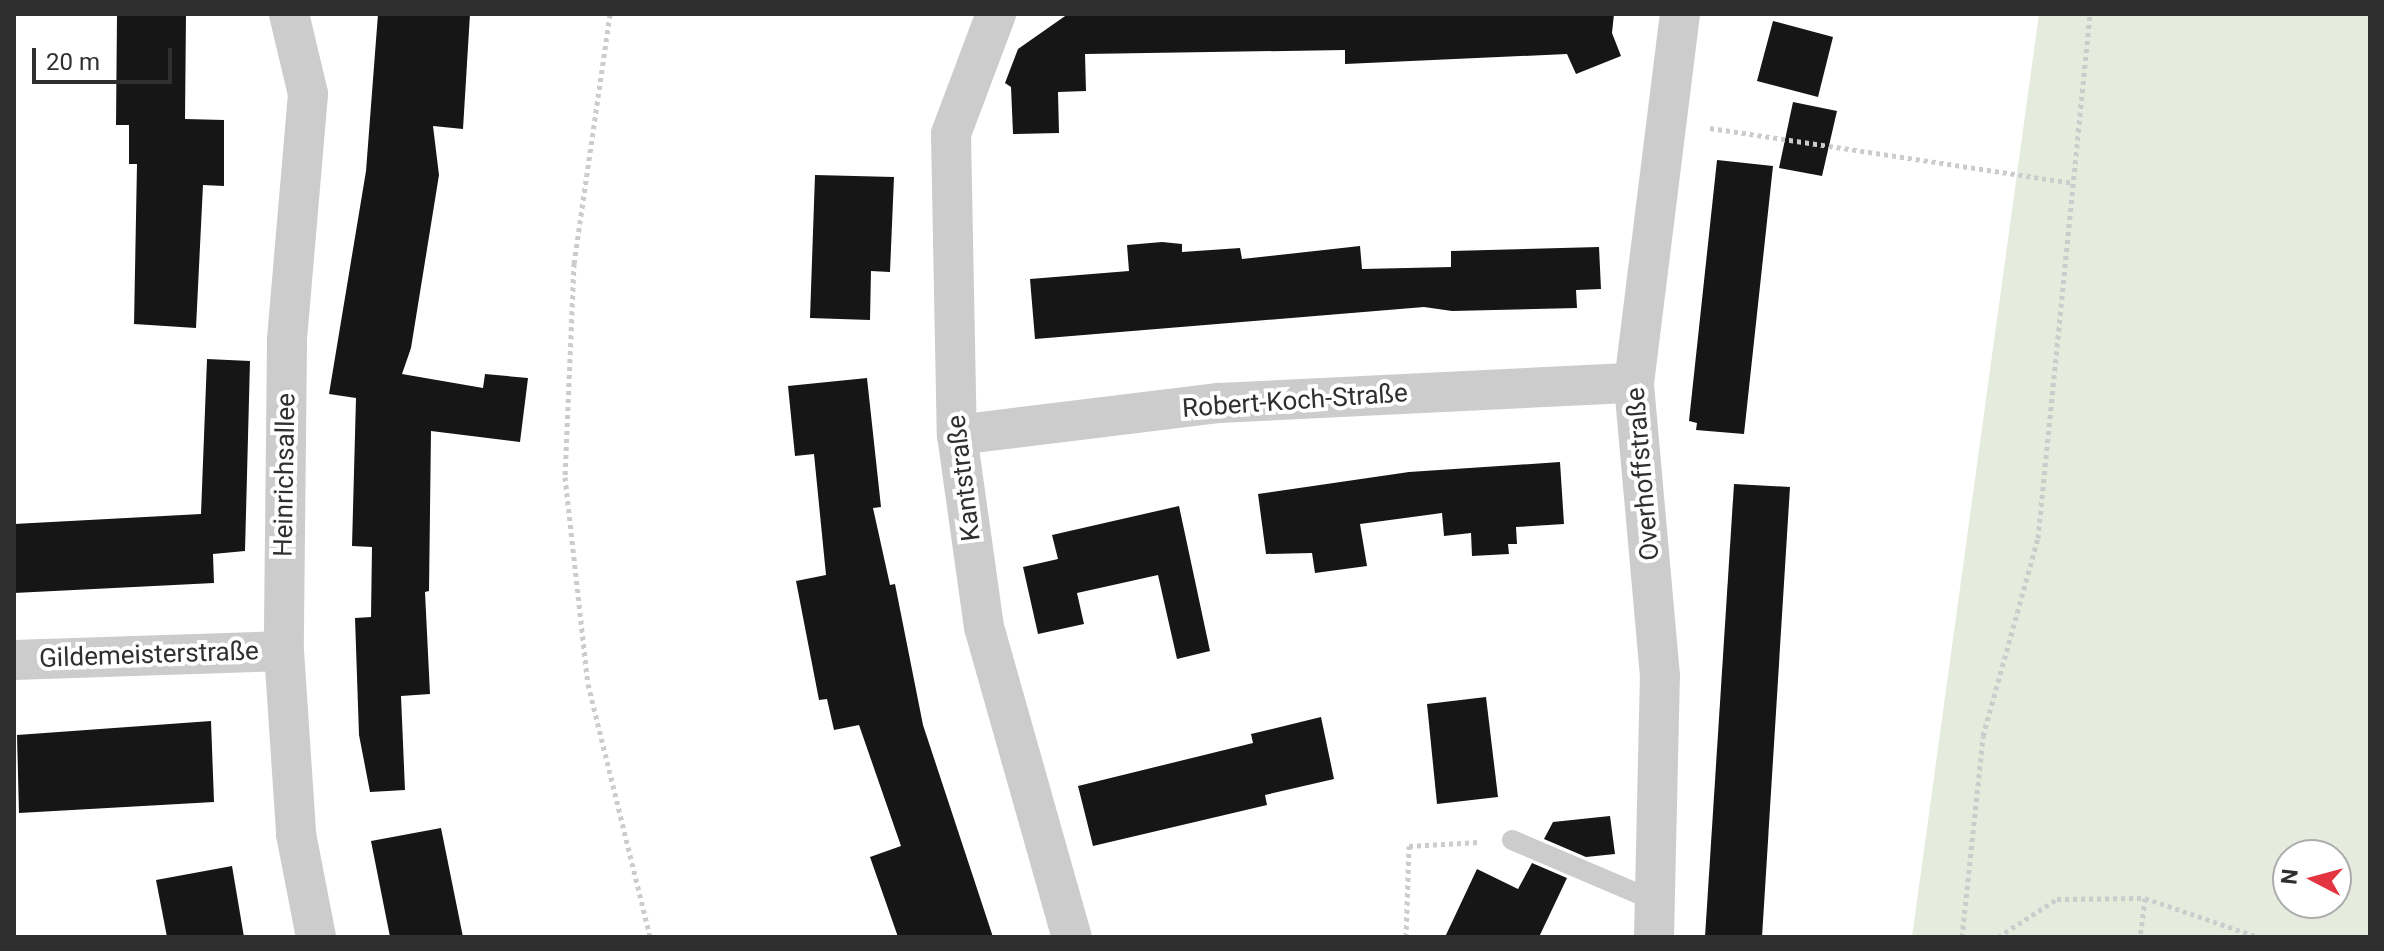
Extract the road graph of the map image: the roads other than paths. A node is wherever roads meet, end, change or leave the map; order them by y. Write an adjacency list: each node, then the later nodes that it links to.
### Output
1 (289, 14): 6 (street, Heinrichsallee)
2 (996, 14): 5 (street, Kantstraße)
3 (1680, 14): 4 (street, Overhoffstraße)
4 (1634, 383): 5 (street, Robert-Koch-Straße); 9 (street, Overhoffstraße)
5 (957, 435): 11 (street, Kantstraße)
6 (284, 651): 7 (street, Gildemeisterstraße); 10 (street, Heinrichsallee)
7 (14, 660)
8 (1512, 840): 9 (lane)
9 (1655, 919)
10 (316, 937)
11 (1072, 937)

